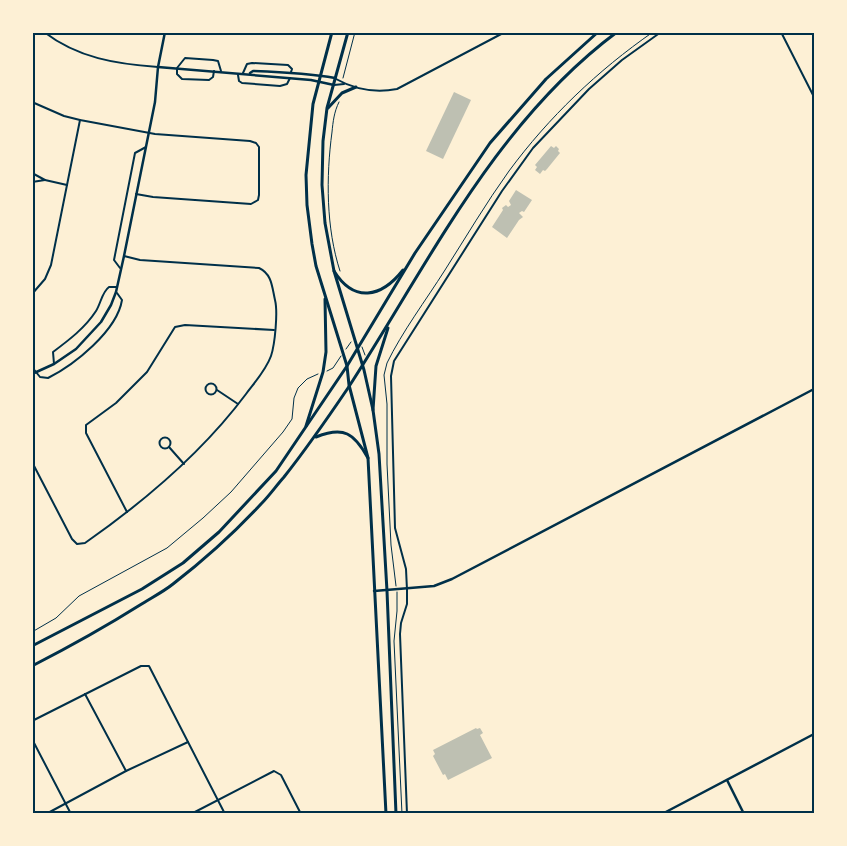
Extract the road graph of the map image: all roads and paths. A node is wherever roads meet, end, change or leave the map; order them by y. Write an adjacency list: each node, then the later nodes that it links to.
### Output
1 (44, 32): 11 (street)
2 (165, 32): 11 (street)
3 (332, 32): 20 (main road)
4 (348, 32): 22 (main road)
5 (355, 32): 19 (path)
6 (505, 32): 26 (street)
7 (598, 32): 39 (main road)
8 (617, 32): 48 (main road)
9 (661, 32): 69 (street)
10 (781, 32): 27 (street)
11 (158, 67): 12 (street); 32 (street)
12 (178, 68): 13 (street); 13 (street); 14 (street)
13 (214, 71): 14 (street)
14 (221, 71): 15 (street)
15 (237, 72): 17 (street); 21 (street)
16 (291, 72): 17 (street); 18 (street); 20 (street)
17 (243, 73): 18 (street)
18 (248, 73): 21 (street)
19 (344, 74)
20 (321, 75): 22 (street); 23 (main road)
21 (290, 78): 23 (street)
22 (335, 78): 24 (street); 25 (main road)
23 (319, 82): 25 (street); 47 (main road)
24 (346, 84): 25 (street); 26 (street)
25 (334, 85): 30 (main road)
26 (356, 87): 30 (main road)
27 (814, 97)
28 (340, 100): 43 (path)
29 (32, 102): 31 (street)
30 (327, 108): 42 (main road)
31 (80, 120): 32 (street); 37 (street)
32 (148, 133): 33 (street); 38 (street)
33 (146, 147): 38 (street); 41 (street)
34 (32, 173): 35 (street)
35 (45, 180): 36 (street); 37 (street)
36 (32, 182)
37 (67, 185): 46 (street)
38 (136, 194): 40 (street)
39 (415, 253): 42 (main road); 50 (main road)
40 (124, 256): 41 (street); 49 (street)
41 (121, 269): 44 (street)
42 (334, 271): 50 (main road)
43 (341, 274)
44 (117, 287): 45 (street); 51 (street)
45 (116, 292): 51 (street); 56 (street)
46 (32, 294)
47 (325, 299): 53 (main road); 55 (main road)
48 (392, 319): 52 (main road); 61 (main road)
49 (274, 330): 60 (street); 68 (street)
50 (357, 347): 52 (main road); 53 (main road)
51 (54, 364): 56 (street)
52 (363, 365): 57 (main road); 61 (main road)
53 (347, 366): 57 (main road); 62 (main road)
54 (32, 368): 56 (street)
55 (323, 372): 62 (main road); 72 (path)
56 (34, 373)
57 (349, 385): 63 (main road); 65 (main road)
58 (814, 389): 69 (street)
59 (217, 390): 59 (street); 60 (street)
60 (238, 404): 67 (street)
61 (373, 410): 71 (main road)
62 (305, 430): 73 (main road)
63 (315, 438): 65 (main road); 74 (main road)
64 (169, 447): 64 (street); 67 (street)
65 (368, 458): 70 (main road)
66 (32, 462): 68 (street)
67 (184, 464): 68 (street)
68 (127, 512)
69 (407, 590): 71 (street); 91 (street)
70 (374, 591): 71 (street); 89 (main road)
71 (387, 591): 90 (main road)
72 (32, 632)
73 (32, 646)
74 (32, 666)
75 (85, 694): 76 (street); 79 (street); 80 (street)
76 (32, 721)
77 (814, 734): 81 (street)
78 (32, 739): 83 (street)
79 (188, 742): 80 (street); 82 (street)
80 (126, 772): 83 (street)
81 (727, 780): 92 (street); 93 (street)
82 (218, 799): 86 (street); 87 (street); 88 (street)
83 (66, 804): 84 (street); 85 (street)
84 (46, 814)
85 (71, 814)
86 (191, 814)
87 (225, 814)
88 (301, 814)
89 (386, 814)
90 (396, 814)
91 (407, 814)
92 (662, 814)
93 (744, 814)

